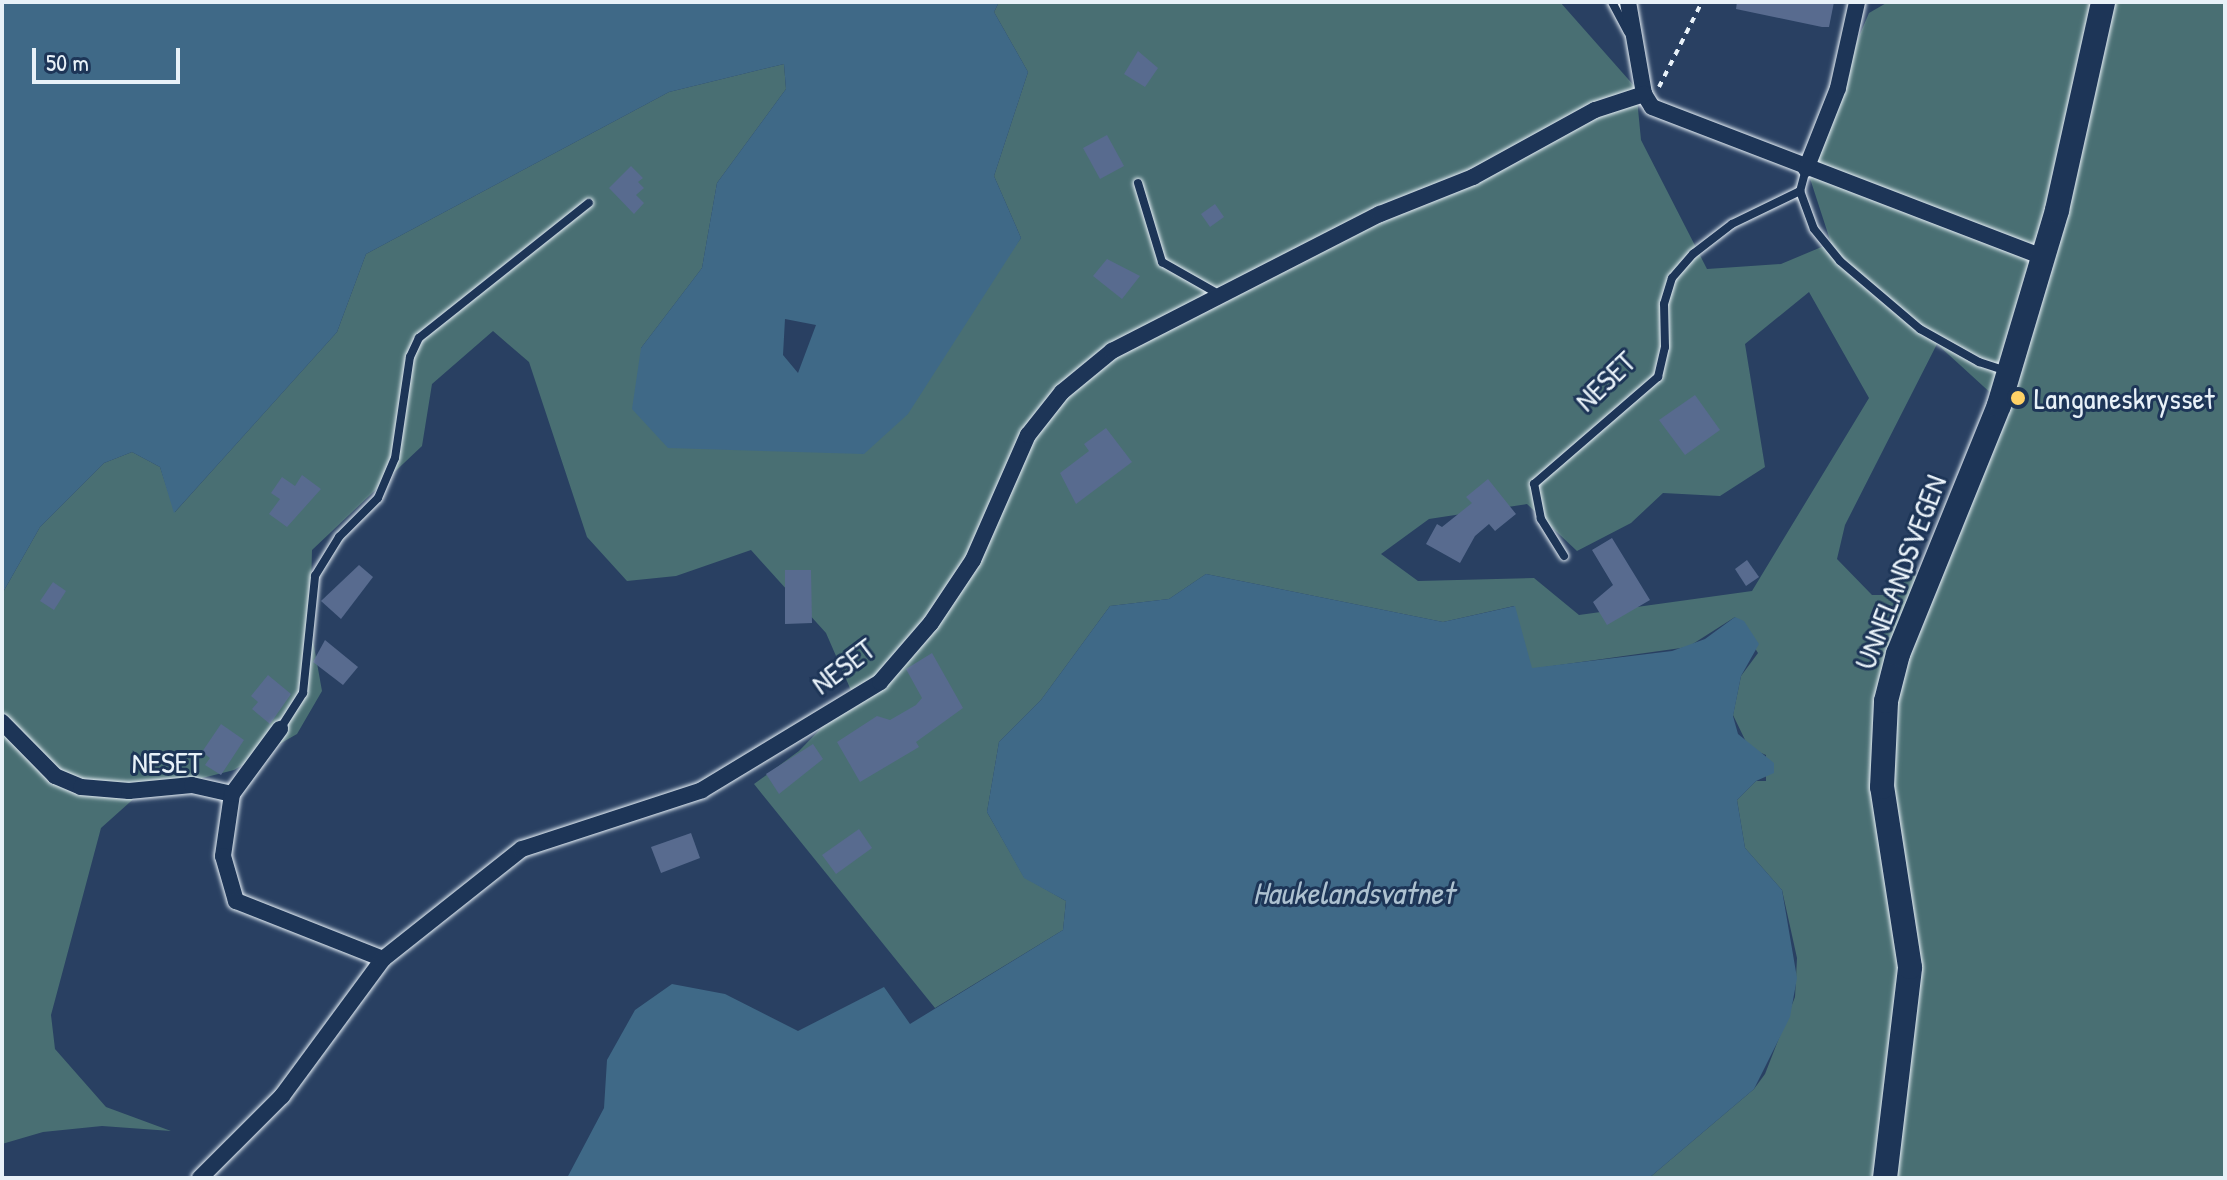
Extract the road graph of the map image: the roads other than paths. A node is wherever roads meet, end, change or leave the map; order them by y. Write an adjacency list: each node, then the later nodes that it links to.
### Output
1 (1612, 2): 5 (lane)
2 (1628, 2): 5 (street)
3 (1857, 2): 7 (street)
4 (2103, 2): 11 (main road, UNNELANDSVEGEN)
5 (1637, 51): 6 (street)
6 (1646, 98): 7 (street); 12 (street, NESET)
7 (1806, 169): 9 (lane); 11 (street)
8 (1138, 183): 12 (lane)
9 (1800, 191): 13 (lane); 14 (lane, NESET)
10 (589, 203): 16 (lane)
11 (2043, 257): 13 (main road, UNNELANDSVEGEN)
12 (1224, 297): 18 (street, NESET)
13 (2008, 371): 20 (main road, UNNELANDSVEGEN)
14 (1564, 556)
15 (2, 722): 17 (street, NESET)
16 (280, 729): 17 (street)
17 (232, 794): 18 (street, NESET)
18 (383, 959): 19 (street, NESET)
19 (200, 1178)
20 (1885, 1178)

